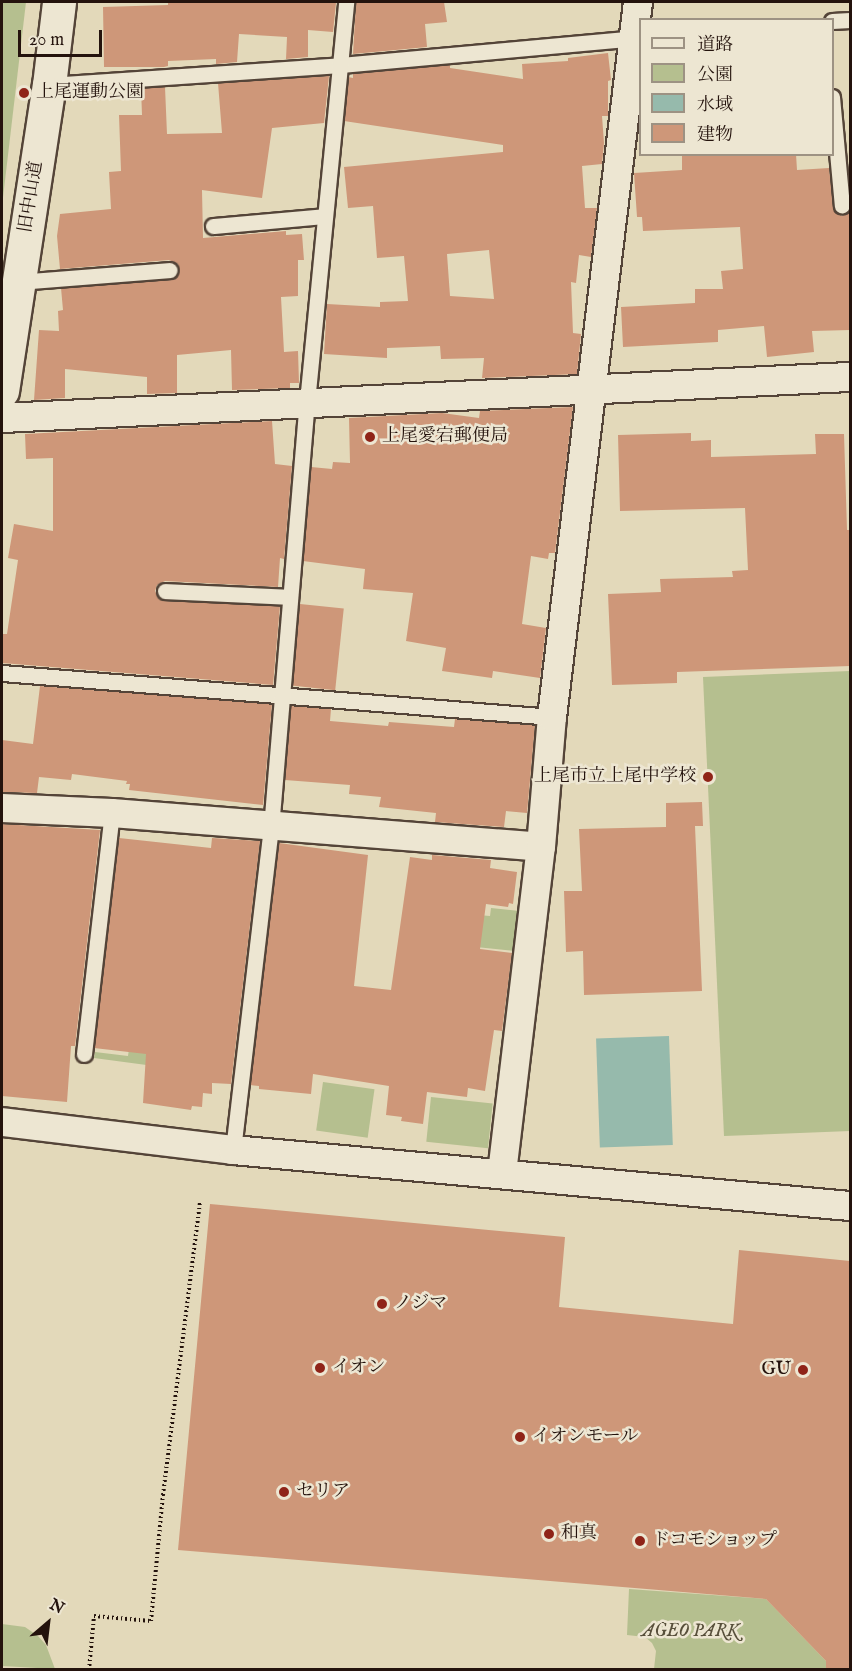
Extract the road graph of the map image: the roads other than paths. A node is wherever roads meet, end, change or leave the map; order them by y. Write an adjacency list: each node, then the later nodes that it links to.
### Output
1 (59, 2): 8 (main road, 旧中山道)
2 (346, 2): 7 (lane)
3 (638, 2): 6 (street)
4 (850, 20): 5 (lane)
5 (834, 21)
6 (637, 38): 7 (lane); 16 (street)
7 (340, 65): 8 (lane); 11 (lane)
8 (49, 85): 14 (main road, 旧中山道)
9 (834, 119): 10 (lane)
10 (842, 206)
11 (325, 216): 12 (lane); 18 (lane)
12 (213, 226)
13 (170, 270): 14 (lane)
14 (19, 282): 17 (main road, 旧中山道)
15 (850, 377): 16 (street)
16 (593, 390): 18 (street); 24 (street)
17 (2, 391)
18 (307, 402): 19 (street); 21 (lane)
19 (2, 418)
20 (165, 591): 21 (lane)
21 (290, 597): 23 (lane)
22 (2, 673): 23 (lane)
23 (284, 695): 24 (lane); 27 (lane)
24 (552, 717): 28 (street)
25 (2, 808): 26 (street)
26 (112, 813): 27 (street); 29 (lane)
27 (271, 828): 28 (street); 31 (lane)
28 (541, 848): 32 (street)
29 (84, 1054)
30 (2, 1122): 31 (street)
31 (233, 1150): 32 (street)
32 (502, 1173): 33 (street)
33 (850, 1206)

